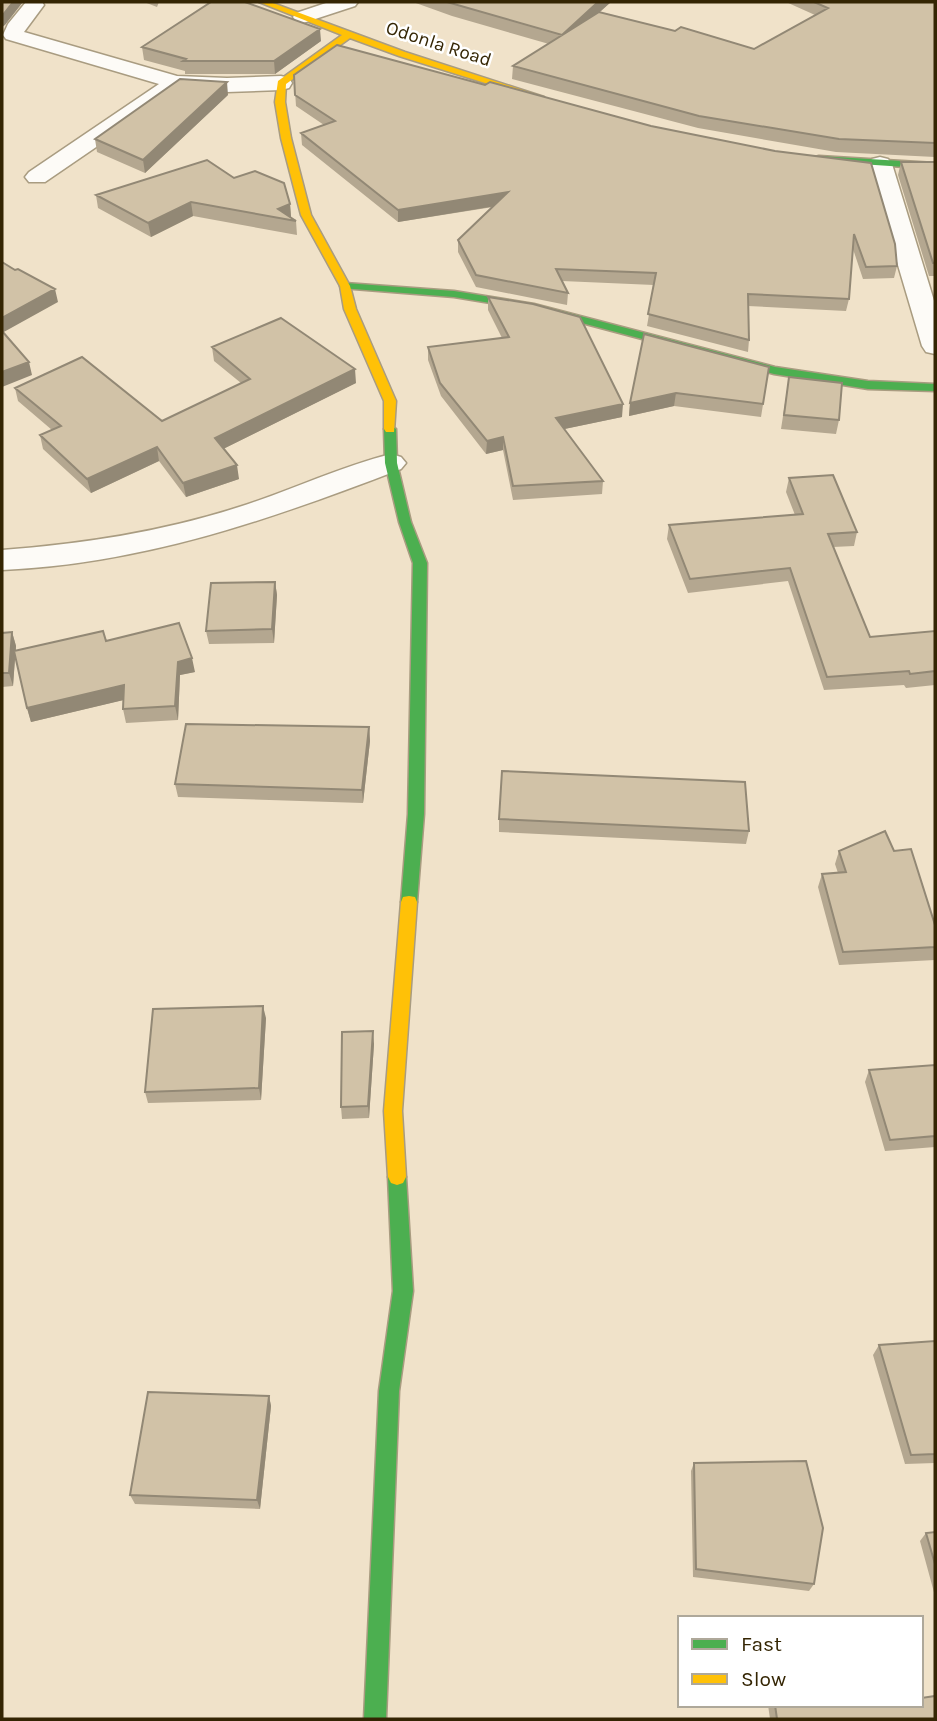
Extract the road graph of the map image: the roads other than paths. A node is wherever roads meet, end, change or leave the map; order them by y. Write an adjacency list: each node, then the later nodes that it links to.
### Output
1 (263, 2): 4 (street, Odonla Road)
2 (348, 2): 4 (street)
3 (34, 5): 6 (street)
4 (303, 17): 5 (street, Odonla Road)
5 (348, 35): 7 (street); 8 (street, Odonla Road)
6 (176, 82): 7 (street); 12 (street)
7 (281, 83): 13 (street)
8 (553, 101)
9 (801, 157): 10 (street)
10 (880, 164): 11 (street); 14 (street)
11 (935, 166)
12 (37, 177)
13 (345, 286): 15 (street); 16 (street)
14 (935, 346)
15 (935, 388)
16 (391, 463): 17 (street); 18 (street)
17 (2, 560)
18 (375, 1719)

